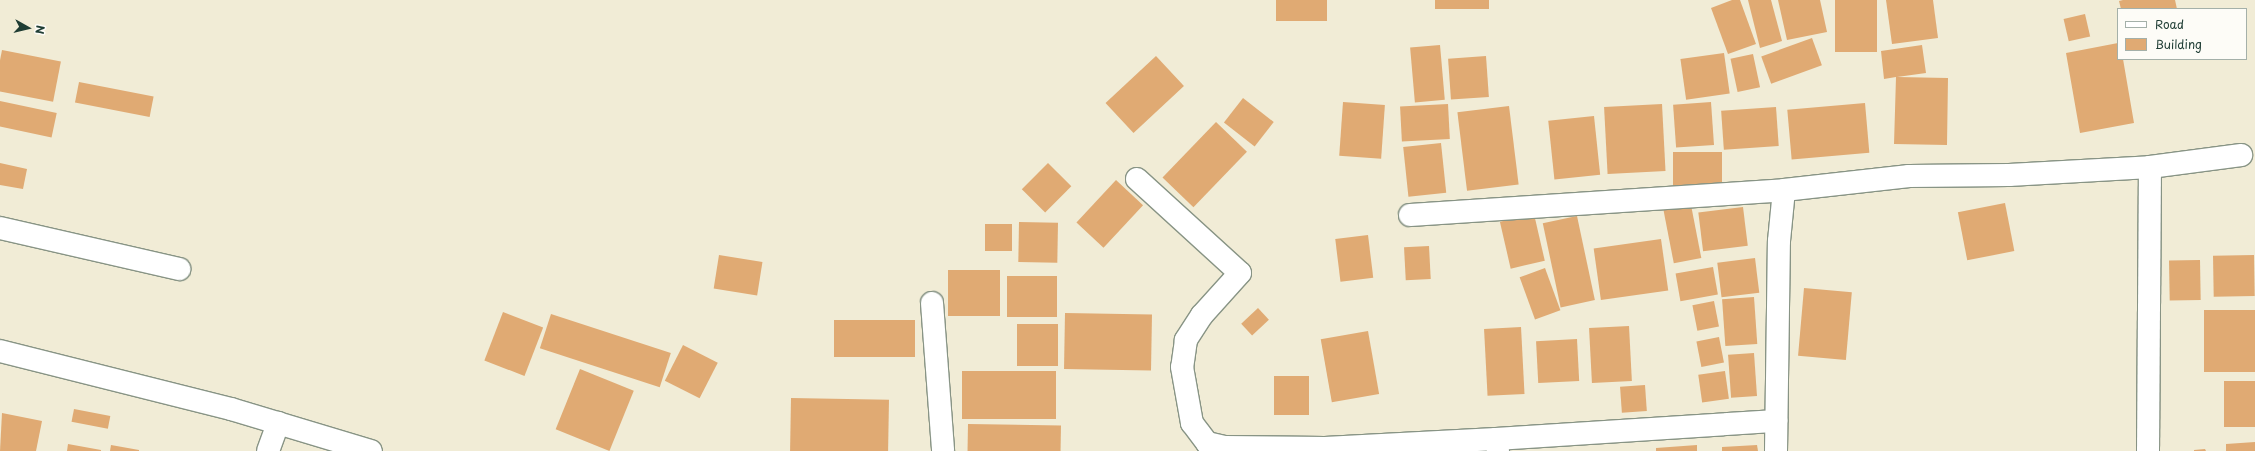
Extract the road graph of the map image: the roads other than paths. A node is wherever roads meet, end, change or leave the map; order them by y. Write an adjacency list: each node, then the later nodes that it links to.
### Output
1 (2240, 155): 2 (street)
2 (2150, 167): 4 (street); 17 (street)
3 (1137, 179): 12 (street)
4 (1784, 190): 5 (street); 10 (street)
5 (1410, 215)
6 (0, 228): 7 (street)
7 (179, 268)
8 (932, 303): 15 (street)
9 (0, 352): 11 (street)
10 (1776, 421): 12 (street); 16 (street)
11 (278, 423): 13 (street); 14 (street)
12 (1497, 445)
13 (268, 451)
14 (371, 451)
15 (942, 451)
16 (1776, 451)
17 (2148, 451)

